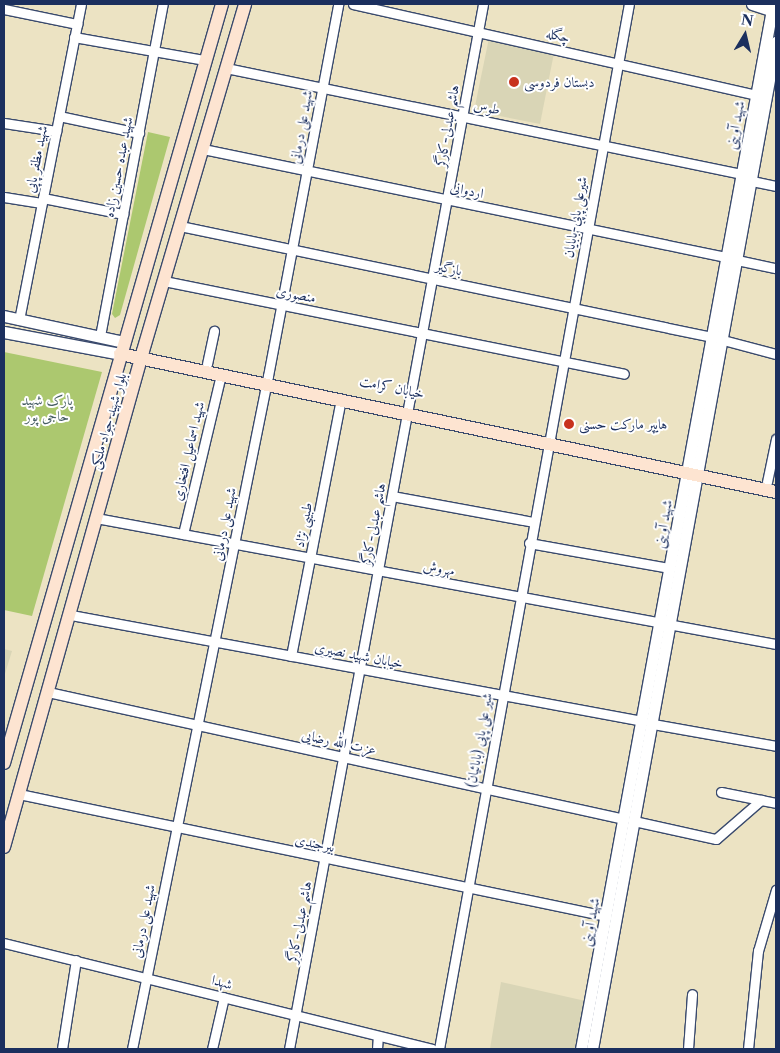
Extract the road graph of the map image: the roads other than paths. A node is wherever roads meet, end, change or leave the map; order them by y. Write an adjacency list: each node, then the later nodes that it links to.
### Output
1 (81, 4): 12 (street, شهید مظفر پاپی)
2 (163, 4): 16 (street, شهید عبده حسین زاده)
3 (222, 4): 17 (main road, بلوار شهید جواد ملکی)
4 (245, 4): 19 (main road, بلوار شهید جواد ملکی)
5 (338, 4): 20 (street, شهید علی درمانی)
6 (353, 4): 13 (street, چگله)
7 (483, 4): 13 (street, هاشم عبدلی-کارگر)
8 (628, 4): 18 (street, شیرعلی پاپی-بابایان)
9 (752, 4): 11 (street)
10 (4, 9): 12 (street)
11 (774, 9): 21 (street, شهید آوینی)
12 (77, 24): 14 (street, شهید مظفر پاپی)
13 (479, 30): 18 (street, چگله); 23 (street, هاشم عبدلی-کارگر)
14 (74, 37): 16 (street); 22 (street, شهید مظفر پاپی)
15 (776, 42): 31 (street, شهید آوینی)
16 (154, 52): 17 (street); 26 (street, شهید عبده حسین زاده)
17 (205, 60): 53 (main road, بلوار شهید جواد ملکی)
18 (617, 63): 21 (street, چگله); 27 (street, شیرعلی پاپی-بابایان)
19 (226, 68): 20 (street, طوس); 28 (main road, بلوار شهید جواد ملکی)
20 (322, 88): 23 (street, طوس); 29 (street, شهید علی درمانی)
21 (756, 95): 30 (street, شهید آوینی)
22 (59, 116): 25 (street, شهید مظفر پاپی); 26 (street)
23 (463, 116): 27 (street, طوس); 35 (street, هاشم عبدلی-کارگر)
24 (4, 123): 25 (street)
25 (56, 131): 34 (street, شهید مظفر پاپی)
26 (139, 132): 36 (street, شهید عبده حسین زاده)
27 (602, 145): 30 (street, طوس); 38 (street, شیرعلی پاپی-بابایان)
28 (202, 149): 29 (street, اردوانی); 37 (main road, بلوار شهید جواد ملکی)
29 (307, 171): 35 (street, اردوانی); 39 (street, شهید علی درمانی)
30 (742, 174): 40 (street, شهید آوینی)
31 (752, 181): 32 (street); 40 (street, شهید آوینی)
32 (776, 186)
33 (4, 197): 34 (street)
34 (42, 200): 36 (street); 47 (street, شهید مظفر پاپی)
35 (447, 200): 38 (street, اردوانی); 42 (street, هاشم عبدلی-کارگر)
36 (123, 214): 51 (street, شهید عبده حسین زاده)
37 (180, 226): 39 (street, بازگیر); 43 (main road, بلوار شهید جواد ملکی)
38 (587, 229): 40 (street, اردوانی); 45 (street, شیرعلی پاپی-بابایان)
39 (293, 249): 42 (street, بازگیر); 44 (street, شهید علی درمانی)
40 (732, 259): 41 (street, اردوانی); 52 (street, شهید آوینی)
41 (776, 268)
42 (433, 279): 45 (street, بازگیر); 50 (street, هاشم عبدلی-کارگر)
43 (164, 281): 44 (street, منصوری); 55 (main road, بلوار شهید جواد ملکی)
44 (280, 304): 50 (street, منصوری); 60 (street, شهید علی درمانی)
45 (572, 308): 52 (street, بازگیر); 56 (street, شیرعلی پاپی-بابایان)
46 (4, 316): 47 (street, خیابان کرامت)
47 (19, 320): 51 (street, خیابان کرامت)
48 (214, 331): 57 (street)
49 (4, 332): 53 (street, خیابان کرامت)
50 (423, 333): 56 (street, منصوری); 62 (street, هاشم عبدلی-کارگر)
51 (100, 336): 53 (street, خیابان کرامت)
52 (717, 339): 54 (street, بازگیر); 65 (street, شهید آوینی)
53 (122, 348): 55 (main road, خیابان کرامت); 89 (main road, بلوار شهید جواد ملکی)
54 (776, 354)
55 (142, 355): 57 (main road, خیابان کرامت); 59 (main road, خیابان کرامت); 68 (main road, بلوار شهید جواد ملکی)
56 (562, 362): 58 (street, منصوری); 63 (street, شیرعلی پاپی-بابایان)
57 (207, 364): 60 (main road, خیابان کرامت)
58 (624, 374)
59 (221, 375): 60 (main road, خیابان کرامت); 70 (street, شهید اسماعیل افتخاری)
60 (267, 380): 61 (main road, خیابان کرامت); 62 (main road, خیابان کرامت); 72 (street, شهید علی درمانی)
61 (341, 399): 62 (main road, خیابان کرامت); 73 (street, طبیبی نژاد)
62 (408, 410): 63 (main road, خیابان کرامت); 67 (street, هاشم عبدلی-کارگر)
63 (548, 439): 65 (main road, خیابان کرامت); 69 (street, شیر علی پاپی (بابائیان))
64 (776, 439): 66 (street)
65 (693, 470): 66 (main road, خیابان کرامت); 74 (street, شهید آوینی); 78 (street, شهید آوینی)
66 (773, 486)
67 (392, 496): 69 (street); 75 (street, هاشم عبدلی-کارگر)
68 (96, 518): 70 (street, مهروش); 77 (main road, بلوار شهید جواد ملکی)
69 (533, 522): 71 (street, شیر علی پاپی (بابائیان))
70 (182, 534): 72 (street, مهروش)
71 (529, 542): 74 (street); 76 (street, شیر علی پاپی (بابائیان))
72 (234, 544): 73 (street, مهروش); 79 (street, شهید علی درمانی)
73 (310, 558): 75 (street, مهروش); 81 (street, طبیبی نژاد)
74 (670, 568): 78 (street, شهید آوینی)
75 (378, 570): 76 (street, مهروش); 82 (street, هاشم عبدلی-کارگر)
76 (519, 596): 78 (street, مهروش); 84 (street, شیر علی پاپی (بابائیان))
77 (71, 615): 79 (street, خیابان شهید نصیری); 83 (main road, بلوار شهید جواد ملکی)
78 (665, 623): 80 (street, مهروش); 85 (street, شهید آوینی)
79 (214, 642): 81 (street, خیابان شهید نصیری); 86 (street, شهید علی درمانی)
80 (776, 644)
81 (291, 656): 82 (street, خیابان شهید نصیری)
82 (360, 669): 84 (street, خیابان شهید نصیری); 88 (street, هاشم عبدلی-کارگر)
83 (48, 692): 86 (street, عزت الله رضایی); 92 (main road, بلوار شهید جواد ملکی)
84 (501, 695): 85 (street, خیابان شهید نصیری); 90 (street, شیر علی پاپی (بابائیان))
85 (648, 723): 87 (street, خیابان شهید نصیری); 95 (street, شهید آوینی)
86 (197, 725): 88 (street, عزت الله رضایی); 96 (street, شهید علی درمانی)
87 (776, 746)
88 (343, 757): 90 (street, عزت الله رضایی); 98 (street, هاشم عبدلی-کارگر)
89 (4, 763)
90 (484, 788): 95 (street, عزت الله رضایی); 99 (street, شیر علی پاپی (بابائیان))
91 (721, 792): 93 (street)
92 (19, 794): 96 (street, بیرجندی); 97 (main road, بلوار شهید جواد ملکی)
93 (761, 800): 94 (street); 95 (street, عزت الله رضایی)
94 (776, 803)
95 (629, 820): 101 (street, شهید آوینی); 117 (street, شهید آوینی)
96 (176, 828): 98 (street, بیرجندی); 104 (street, شهید علی درمانی)
97 (4, 847)
98 (325, 858): 99 (street, بیرجندی); 107 (street, هاشم عبدلی-کارگر)
99 (467, 887): 101 (street, بیرجندی); 115 (street, شیر علی پاپی (بابائیان))
100 (776, 890): 119 (street)
101 (606, 916): 116 (street, شهید آوینی)
102 (4, 943): 103 (street, شهدا)
103 (76, 960): 104 (street, شهدا); 109 (street)
104 (146, 977): 106 (street, شهدا); 110 (street, شهید علی درمانی)
105 (692, 994): 118 (street)
106 (224, 997): 107 (street, شهدا); 111 (street)
107 (296, 1015): 108 (street, شهدا); 112 (street, هاشم عبدلی-کارگر)
108 (378, 1036): 113 (street); 114 (street, شهدا)
109 (62, 1049)
110 (132, 1049)
111 (212, 1049)
112 (289, 1049)
113 (377, 1049)
114 (432, 1049)
115 (439, 1049)
116 (582, 1049)
117 (592, 1049)
118 (688, 1049)
119 (748, 1049)

